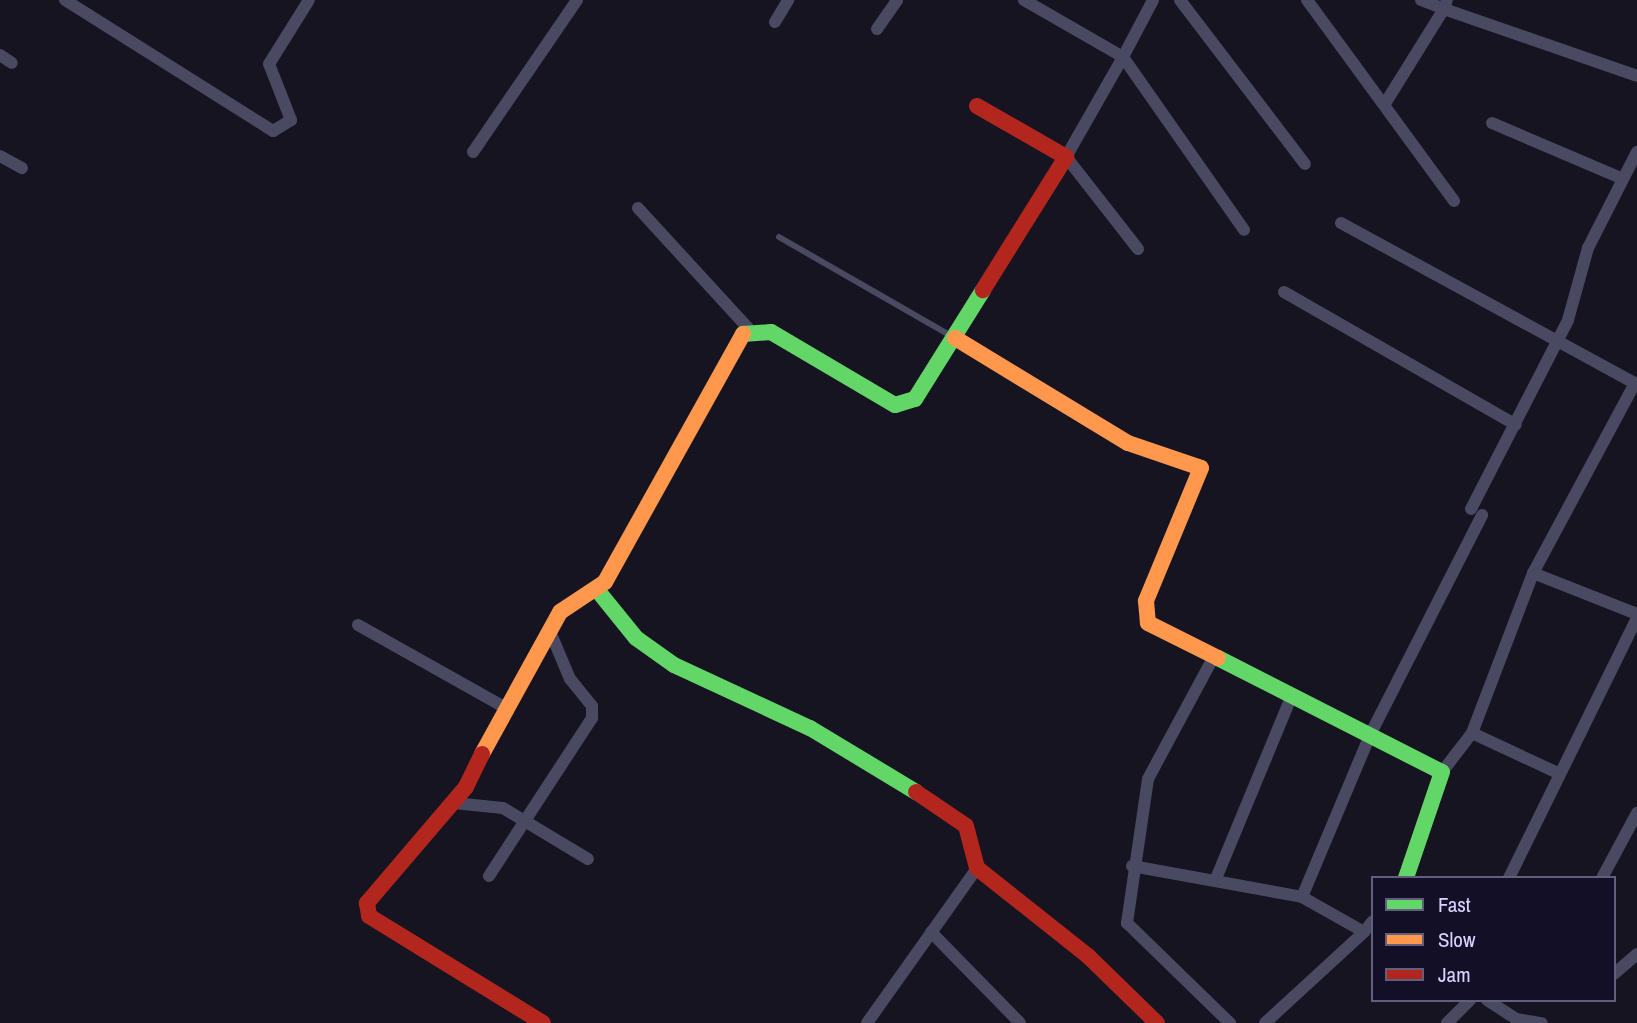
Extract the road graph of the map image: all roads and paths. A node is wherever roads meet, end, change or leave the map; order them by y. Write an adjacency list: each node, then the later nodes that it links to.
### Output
1 (65, 0): 2 (street)
2 (309, 0)
3 (578, 0): 21 (street)
4 (788, 0): 12 (street)
5 (897, 0): 13 (street)
6 (1024, 0): 15 (street)
7 (1153, 0): 15 (street)
8 (1180, 0): 25 (street)
9 (1307, 0): 18 (street)
10 (1421, 0): 11 (street)
11 (1446, 4): 17 (street); 18 (street)
12 (775, 22)
13 (877, 29)
14 (0, 55): 16 (street)
15 (1123, 57): 24 (street); 31 (street)
16 (12, 63)
17 (1637, 76)
18 (1386, 102): 28 (street)
19 (977, 106): 24 (street)
20 (1492, 123): 27 (street)
21 (473, 152)
22 (1637, 152): 27 (street)
23 (0, 156): 26 (street)
24 (1066, 157): 33 (street); 37 (street)
25 (1305, 164)
26 (22, 168)
27 (1623, 178): 36 (street)
28 (1454, 201)
29 (638, 208): 35 (street)
30 (1341, 223): 36 (street)
31 (1244, 230)
32 (779, 237): 37 (lane)
33 (1138, 249)
34 (1284, 292): 39 (street)
35 (749, 329): 37 (street); 41 (street)
36 (1562, 332): 38 (street); 39 (street)
37 (954, 338): 45 (street)
38 (1636, 381): 40 (street)
39 (1516, 425): 49 (street)
40 (1533, 573): 42 (street); 48 (street)
41 (598, 591): 44 (street); 57 (street)
42 (1637, 616): 51 (street)
43 (358, 625): 47 (street)
44 (549, 629): 47 (street); 54 (street)
45 (1212, 660): 46 (street); 56 (street)
46 (1292, 695): 49 (street); 62 (street)
47 (505, 707): 52 (street)
48 (1472, 733): 50 (street); 51 (street)
49 (1370, 735): 50 (street); 63 (street)
50 (1442, 772): 59 (street)
51 (1560, 774): 60 (street)
52 (454, 803): 54 (street); 71 (street)
53 (1637, 813): 61 (street)
54 (528, 820): 55 (street); 58 (street)
55 (588, 859)
56 (1132, 866): 62 (street); 75 (street)
57 (977, 868): 65 (street); 74 (street)
58 (489, 876)
59 (1407, 876)
60 (1510, 876)
61 (1603, 876)
62 (1215, 881): 63 (street)
63 (1303, 897): 66 (street)
64 (1371, 923): 66 (street)
65 (931, 932): 72 (street); 73 (street)
66 (1364, 932): 76 (street)
67 (1637, 954): 68 (street)
68 (1616, 972)
69 (1468, 1002): 77 (street)
70 (1490, 1002): 78 (street)
71 (543, 1023)
72 (867, 1023)
73 (1020, 1023)
74 (1157, 1023)
75 (1230, 1023)
76 (1265, 1023)
77 (1447, 1023)
78 (1540, 1023)

